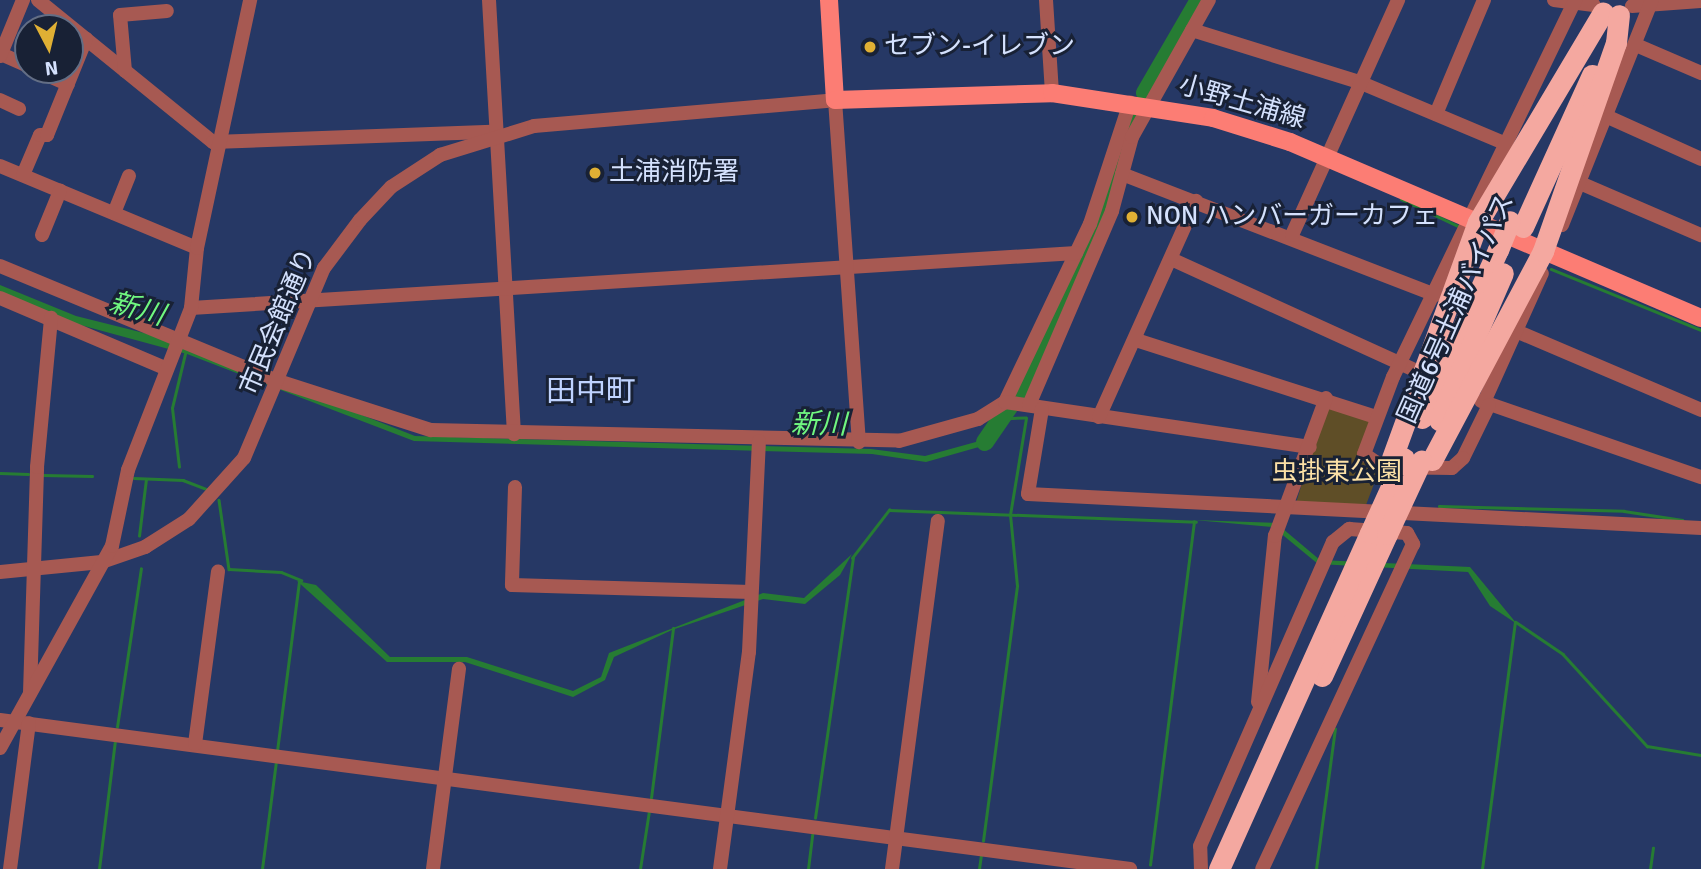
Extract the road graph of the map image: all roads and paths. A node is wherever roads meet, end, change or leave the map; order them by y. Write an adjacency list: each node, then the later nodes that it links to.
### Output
1 (23, 0): 20 (street)
2 (38, 0): 17 (street)
3 (250, 0): 33 (street)
4 (489, 0): 32 (street)
5 (829, 0): 27 (main road)
6 (1046, 0): 25 (street)
7 (1209, 0): 16 (street)
8 (1398, 0): 23 (street)
9 (1484, 0): 30 (street)
10 (1554, 0): 12 (street)
11 (1701, 1): 13 (street)
12 (1574, 2): 14 (street); 34 (street)
13 (1651, 3): 14 (street); 19 (street)
14 (1614, 6): 45 (highway); 51 (highway); 79 (highway, 国道6号土浦バイパス)
15 (167, 11): 21 (street)
16 (1192, 30): 23 (street); 28 (street)
17 (86, 39): 18 (street); 21 (street)
18 (84, 44)
19 (1636, 45): 22 (street); 31 (street)
20 (0, 55)
21 (125, 71): 33 (street)
22 (1701, 73)
23 (1359, 82): 30 (street); 35 (street)
24 (68, 84): 39 (street)
25 (1052, 93): 27 (main road, 小野土浦線); 28 (main road, 小野土浦線)
26 (0, 100): 29 (street)
27 (835, 100): 32 (street, 市民会館通り); 54 (street)
28 (1139, 103): 35 (main road, 小野土浦線); 38 (street); 50 (street)
29 (19, 109)
30 (1436, 114): 34 (street)
31 (1608, 117): 36 (street); 41 (street)
32 (496, 133): 33 (street); 55 (street); 58 (street, 市民会館通り)
33 (219, 143): 49 (street)
34 (1504, 143): 45 (street)
35 (1326, 158): 45 (main road, 小野土浦線); 47 (street)
36 (1701, 159)
37 (0, 166): 39 (street)
38 (1122, 174): 43 (street); 71 (street)
39 (23, 175): 42 (street)
40 (129, 176): 44 (street)
41 (1580, 183): 48 (street); 51 (street)
42 (60, 191): 44 (street); 46 (street)
43 (1196, 201): 47 (street); 52 (street)
44 (114, 213): 49 (street)
45 (1473, 220): 51 (main road, 小野土浦線); 56 (street); 79 (highway)
46 (42, 235)
47 (1292, 235): 56 (street)
48 (1701, 235)
49 (197, 248): 59 (street)
50 (1076, 253): 54 (street); 71 (street)
51 (1547, 253): 61 (main road, 小野土浦線); 62 (street); 79 (highway)
52 (1171, 259): 63 (street); 66 (street)
53 (0, 266): 64 (street)
54 (847, 268): 55 (street); 76 (street)
55 (506, 289): 58 (street); 75 (street)
56 (1435, 295): 66 (street)
57 (0, 298): 60 (street)
58 (309, 300): 59 (street); 67 (street, 市民会館通り)
59 (191, 309): 64 (street)
60 (51, 318): 65 (street); 87 (street)
61 (1701, 318)
62 (1516, 331): 70 (street); 72 (street)
63 (1136, 340): 69 (street); 73 (street)
64 (178, 341): 65 (street); 67 (street)
65 (169, 364): 86 (street)
66 (1410, 369): 74 (street)
67 (278, 381): 75 (street); 86 (street, 市民会館通り)
68 (1469, 395): 70 (street)
69 (1326, 398): 74 (street); 77 (street)
70 (1487, 403): 74 (street); 80 (street)
71 (1021, 405): 73 (street); 76 (street); 82 (street)
72 (1701, 410)
73 (1099, 417): 77 (street)
74 (1377, 417)
75 (514, 434): 78 (street)
76 (859, 442): 78 (street)
77 (1310, 447): 82 (street)
78 (759, 448): 90 (street)
79 (1412, 459): 85 (highway, 国道6号土浦バイパス, bridge); 85 (highway, 国道6号土浦バイパス, bridge)
80 (1701, 477)
81 (514, 487): 90 (street)
82 (1286, 505): 84 (street); 93 (street)
83 (938, 521): 99 (street)
84 (1700, 527)
85 (1378, 534): 100 (highway, 国道6号土浦バイパス)
86 (102, 562): 87 (street, 市民会館通り); 92 (street)
87 (34, 571): 88 (street, 市民会館通り); 92 (street)
88 (0, 572)
89 (218, 572): 95 (street)
90 (751, 598): 98 (street)
91 (459, 669): 97 (street)
92 (30, 698): 94 (street)
93 (1258, 706): 106 (street); 107 (street)
94 (15, 722): 95 (street); 96 (street); 101 (street)
95 (195, 744): 97 (street)
96 (0, 748)
97 (444, 777): 98 (street); 102 (street)
98 (727, 817): 99 (street); 103 (street)
99 (896, 837): 104 (street); 105 (street)
100 (1230, 863)
101 (10, 869)
102 (433, 869)
103 (720, 869)
104 (892, 869)
105 (1130, 869)
106 (1201, 869)
107 (1262, 869)

